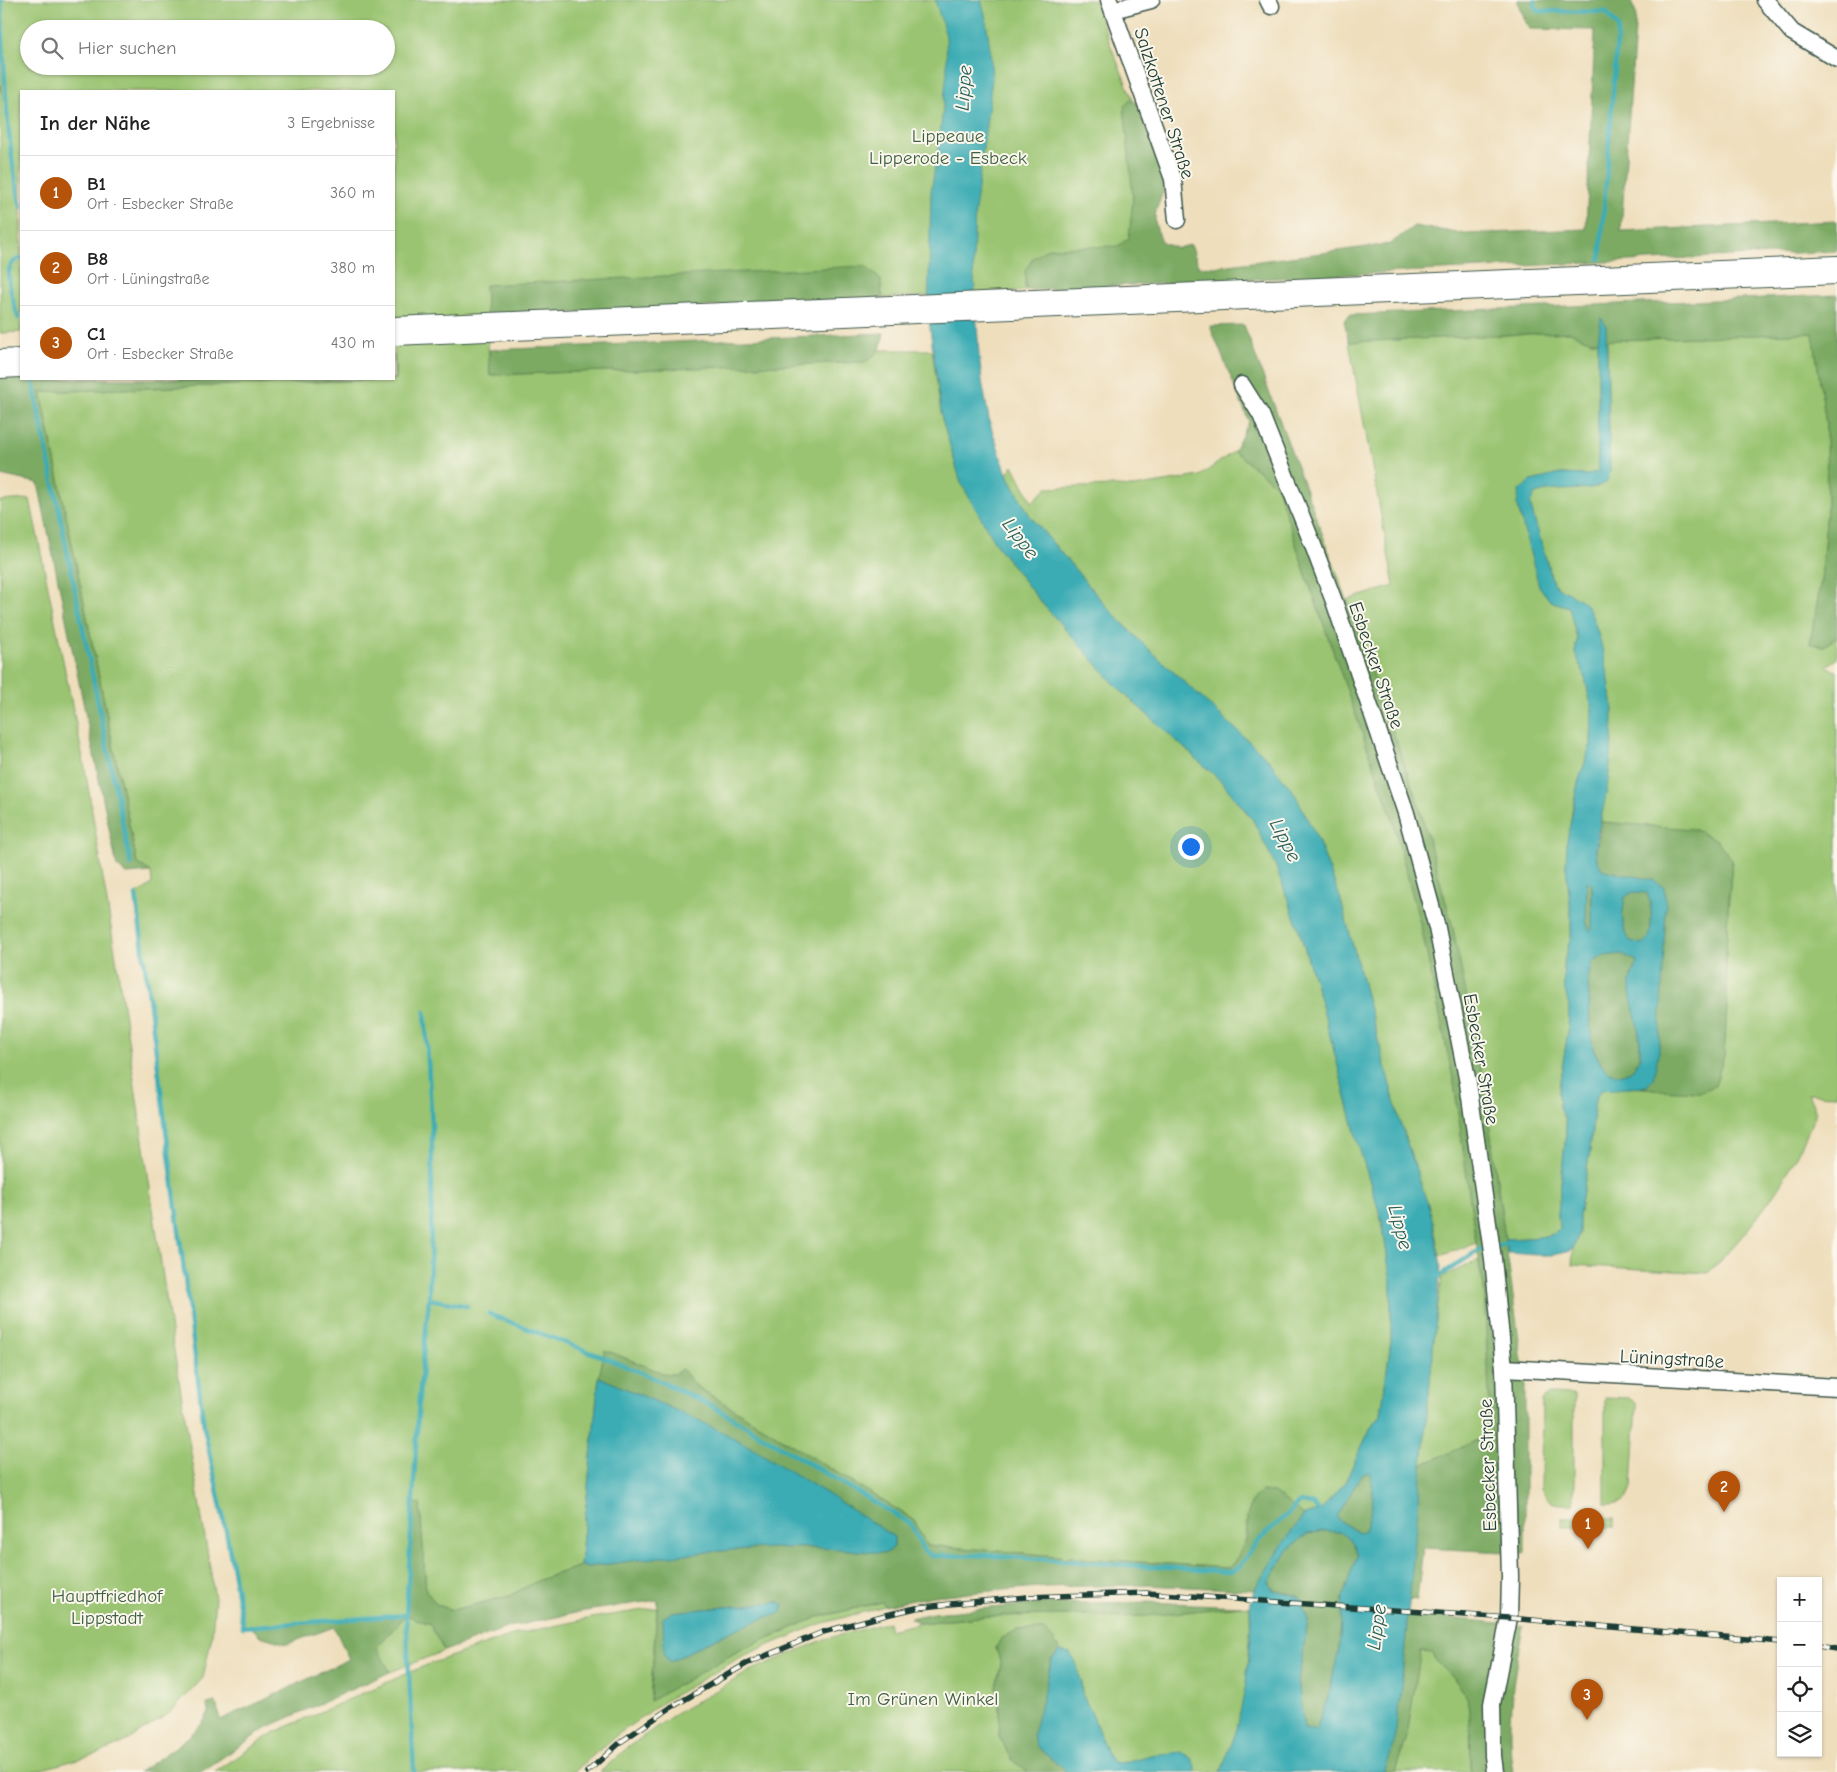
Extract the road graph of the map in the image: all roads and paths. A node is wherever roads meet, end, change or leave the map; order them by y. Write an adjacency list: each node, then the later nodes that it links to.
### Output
1 (1151, 0): 3 (street)
2 (1764, 0): 4 (street)
3 (1111, 5): 5 (street, Salzkottener Straße)
4 (1837, 59)
5 (1177, 220)
6 (1837, 270): 8 (highway)
7 (1837, 287): 8 (highway)
8 (1062, 310): 10 (highway)
9 (395, 331): 10 (highway)
10 (500, 334): 13 (highway)
11 (20, 345): 12 (highway)
12 (0, 346)
13 (395, 346)
14 (20, 363): 15 (highway)
15 (0, 364)
16 (1242, 385): 17 (street, Esbecker Straße)
17 (1504, 1368): 18 (street, Lüningstraße); 19 (street, Esbecker Straße)
18 (1837, 1387)
19 (1495, 1772)

